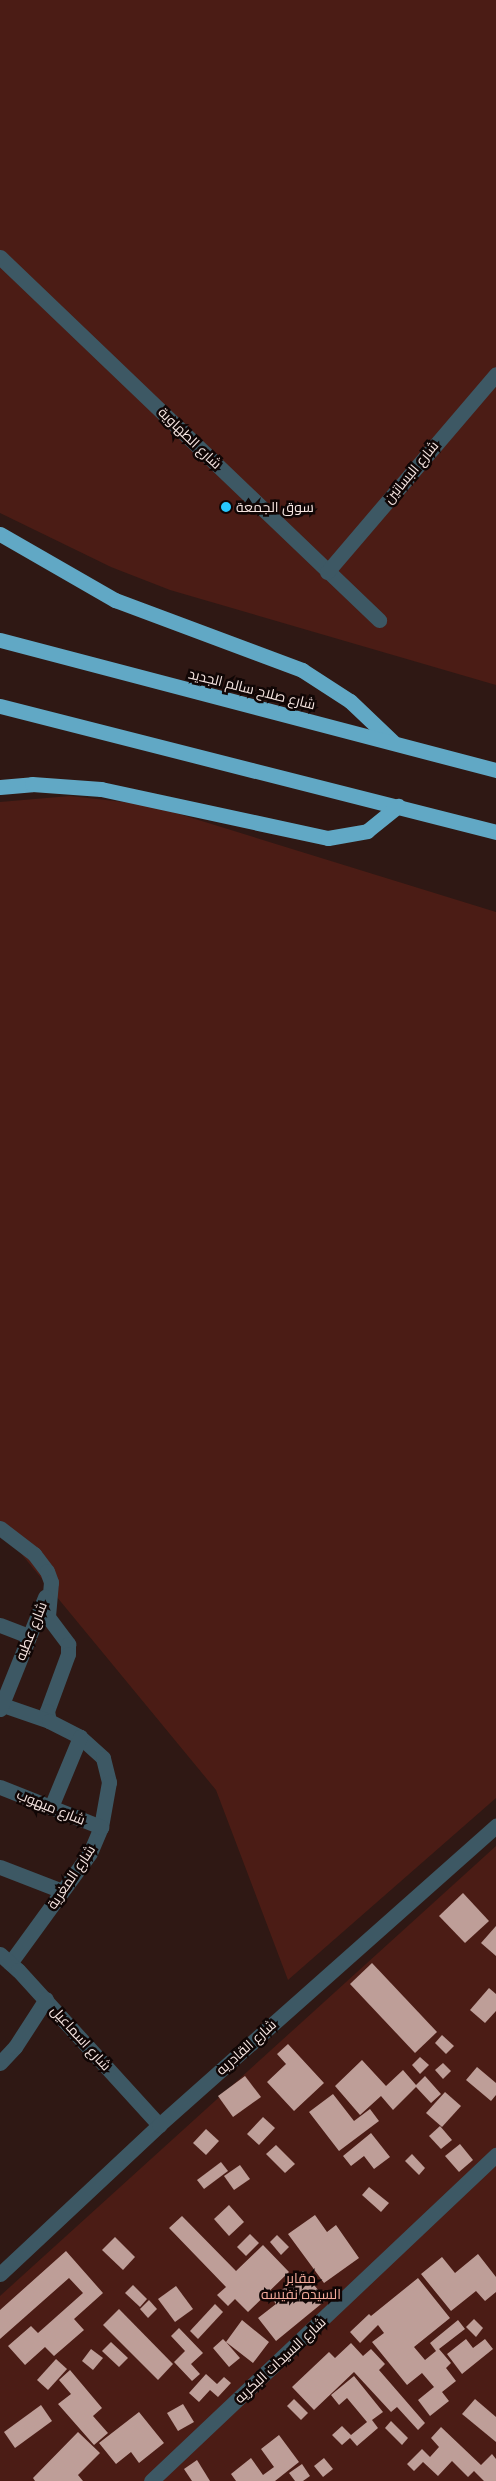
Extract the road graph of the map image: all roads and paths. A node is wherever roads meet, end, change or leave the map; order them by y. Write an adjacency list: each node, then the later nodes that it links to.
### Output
1 (0, 257): 4 (street, شارع الطهاوية)
2 (496, 374): 4 (street, شارع البساتين)
3 (0, 534): 8 (highway)
4 (327, 572): 5 (street, شارع الطهاوية)
5 (379, 620)
6 (0, 640): 8 (highway, شارع صلاح سالم الجديد)
7 (0, 706): 11 (highway)
8 (393, 742): 9 (highway, شارع صلاح سالم الجديد)
9 (496, 770)
10 (0, 787): 11 (highway)
11 (398, 806): 12 (highway)
12 (496, 832)
13 (0, 1528): 14 (street)
14 (51, 1582): 16 (street, شارع عطيه); 18 (street)
15 (0, 1626): 16 (street)
16 (28, 1636): 17 (street, شارع عطيه)
17 (1, 1705): 18 (street, شارع المغرية)
18 (49, 1721): 19 (street, شارع المغرية)
19 (80, 1737): 21 (street); 23 (street, شارع المغرية)
20 (0, 1787): 21 (street, شارع ميهوب)
21 (51, 1807): 23 (street, شارع ميهوب)
22 (496, 1826): 29 (street, شارع القادريه)
23 (101, 1827): 25 (street, شارع المغرية)
24 (0, 1867): 25 (street)
25 (62, 1892): 26 (street, شارع المغرية)
26 (5, 1958): 27 (street, شارع اسماعيل)
27 (46, 1999): 28 (street); 29 (street, شارع اسماعيل)
28 (0, 2063)
29 (159, 2125): 31 (street, شارع القادريه)
30 (496, 2155): 32 (street, شارع السيدات البكريه)
31 (0, 2274)
32 (151, 2481)

